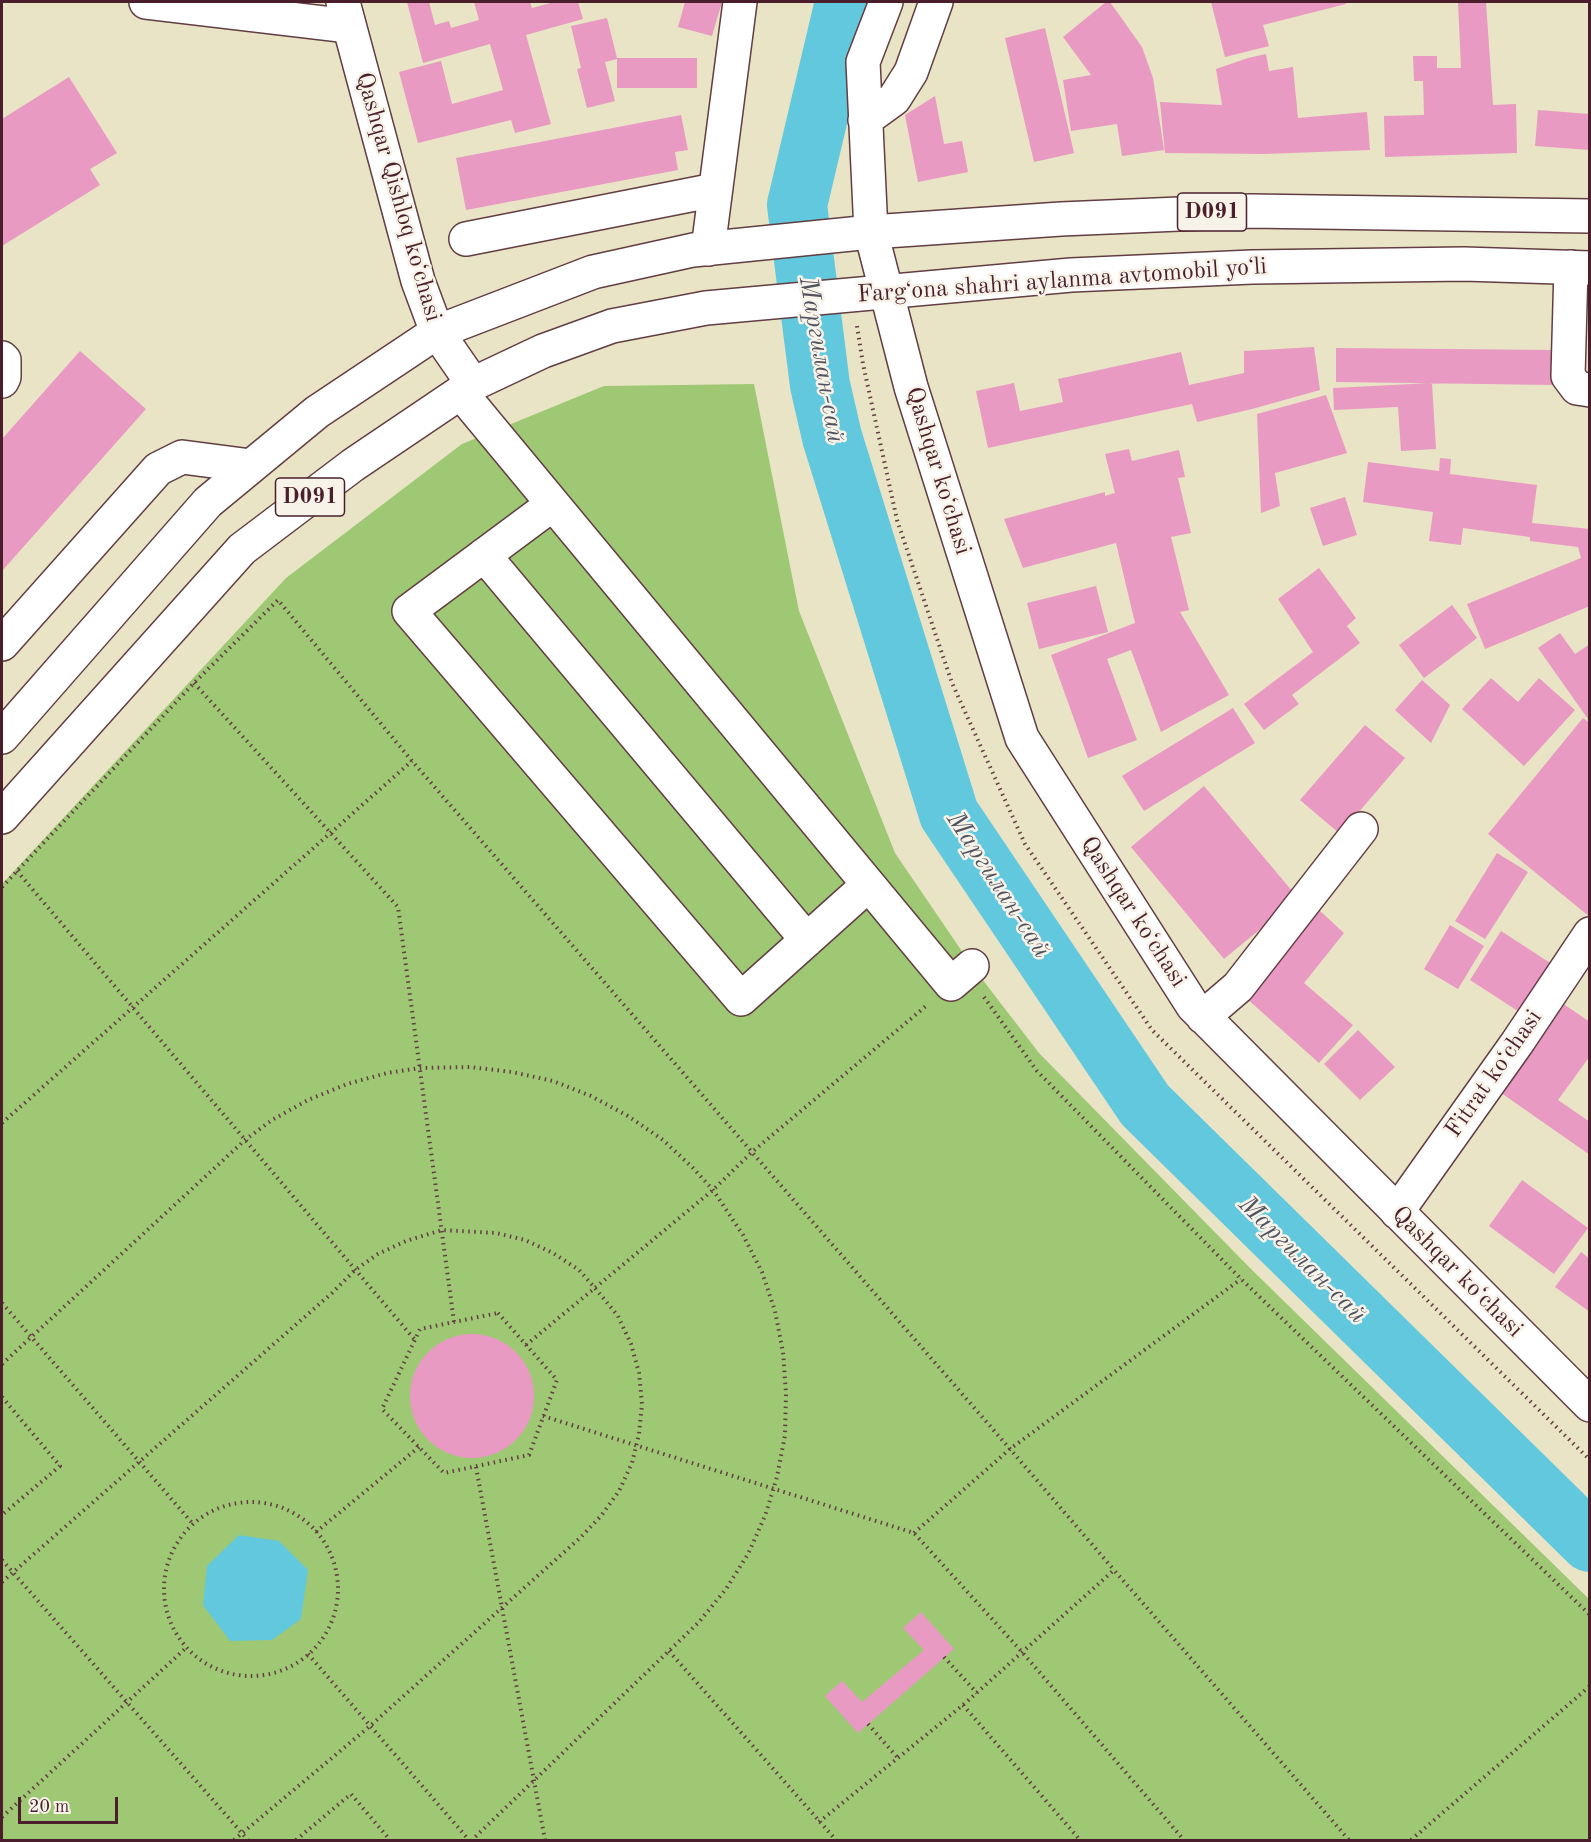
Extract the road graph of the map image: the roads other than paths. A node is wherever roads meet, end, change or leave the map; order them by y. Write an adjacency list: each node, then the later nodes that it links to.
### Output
1 (146, 2): 5 (main road)
2 (740, 2): 7 (main road)
3 (886, 2): 6 (main road, Qashqar koʻchasi)
4 (936, 2): 6 (main road)
5 (346, 14): 14 (main road, Qashqar Qishloq koʻchasi)
6 (865, 120): 9 (main road, Qashqar koʻchasi)
7 (715, 190): 10 (main road); 11 (main road)
8 (1590, 216): 9 (main road, D091)
9 (871, 232): 11 (main road, D091); 13 (main road, Qashqar koʻchasi)
10 (466, 239)
11 (701, 250): 14 (main road, D091)
12 (1580, 268): 13 (main road, Fargʻona shahri aylanma avtomobil yoʻli / D091); 18 (main road)
13 (886, 291): 17 (main road, Fargʻona shahri aylanma avtomobil yoʻli / D091); 30 (main road, Qashqar koʻchasi)
14 (437, 332): 17 (main road, Qashqar Qishloq koʻchasi); 19 (main road, D091)
15 (2, 358): 16 (main road)
16 (2, 381)
17 (467, 388): 20 (main road, Qashqar Qishloq koʻchasi); 24 (main road, Fargʻona shahri aylanma avtomobil yoʻli / D091)
18 (1590, 390)
19 (251, 466): 22 (main road); 23 (main road, D091)
20 (553, 504): 21 (main road); 26 (main road, Qashqar Qishloq koʻchasi)
21 (484, 555): 28 (main road); 28 (main road)
22 (2, 644)
23 (2, 737)
24 (2, 817)
25 (1361, 829): 30 (main road)
26 (868, 885): 28 (main road); 29 (main road, Qashqar Qishloq koʻchasi)
27 (1590, 934): 31 (main road, Fitrat koʻchasi)
28 (807, 940)
29 (963, 974)
30 (1203, 1017): 31 (main road, Qashqar koʻchasi)
31 (1397, 1212): 32 (main road, Qashqar koʻchasi)
32 (1590, 1405)

